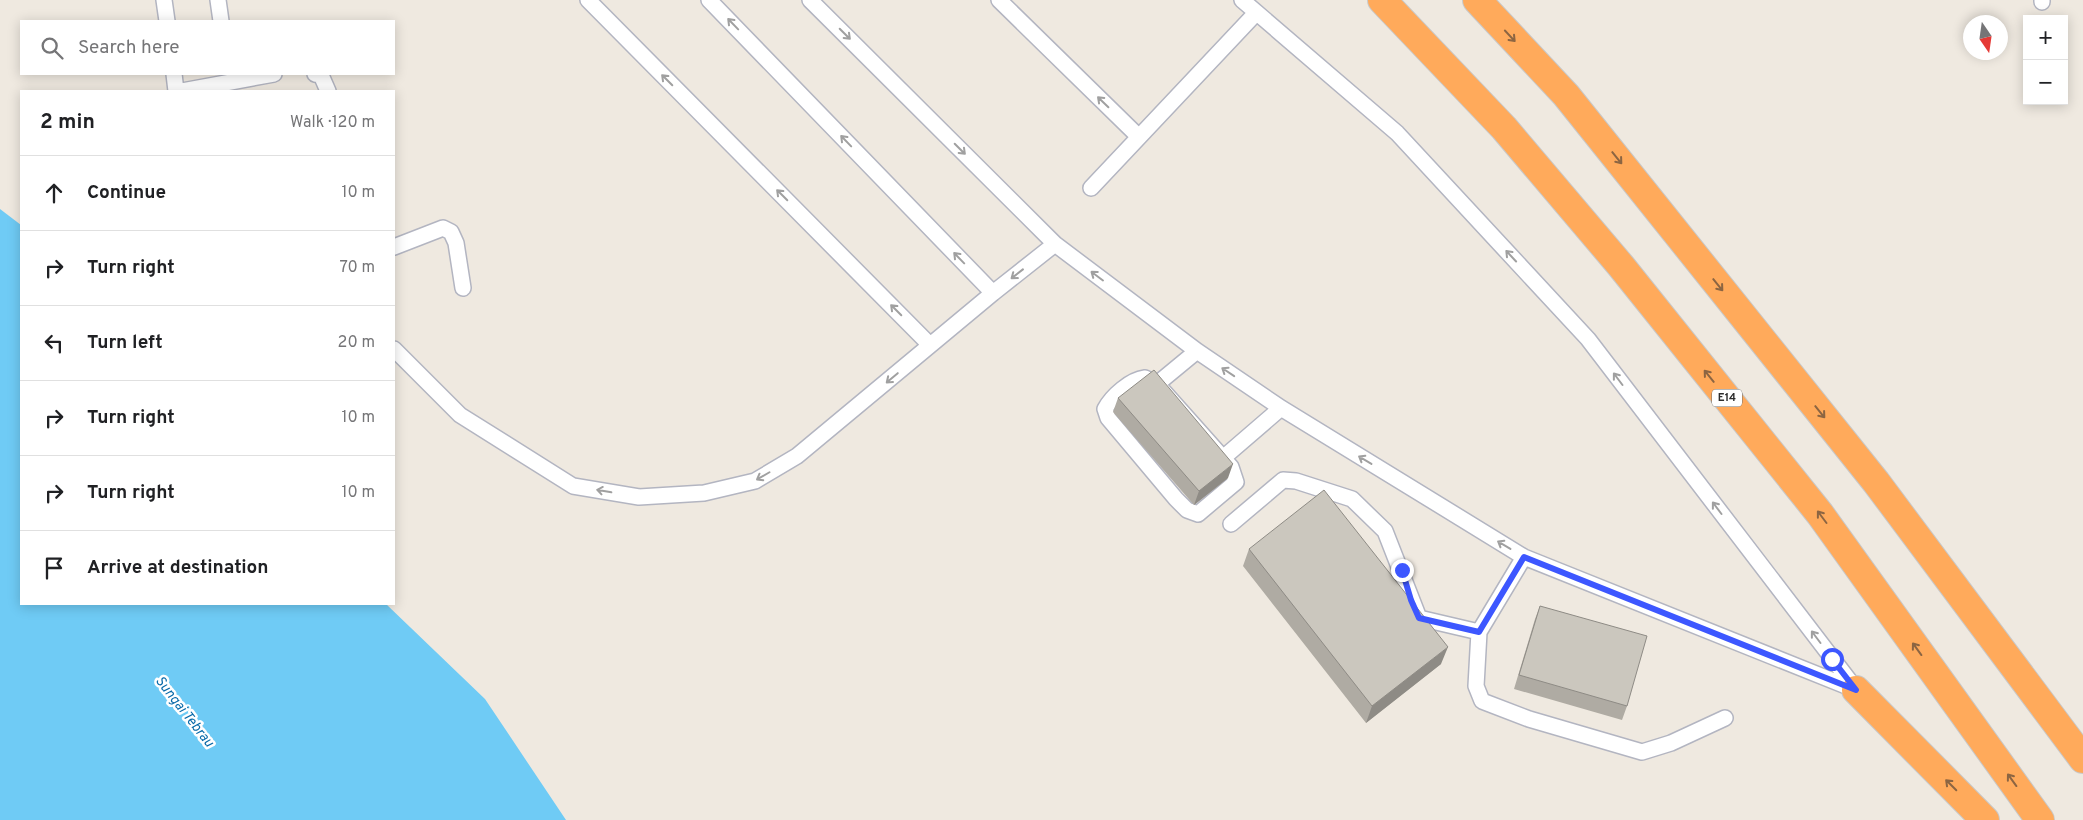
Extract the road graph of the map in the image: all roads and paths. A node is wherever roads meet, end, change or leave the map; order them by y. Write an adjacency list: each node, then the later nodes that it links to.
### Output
1 (164, 0): 11 (lane)
2 (218, 0): 12 (lane)
3 (588, 0): 26 (lane, one-way to 3)
4 (709, 0): 25 (lane, one-way to 4)
5 (810, 0): 22 (lane, one-way to 22)
6 (999, 0): 20 (lane, one-way to 6)
7 (1242, 0): 10 (lane)
8 (1382, 0): 39 (highway, E14, one-way to 8)
9 (1477, 0): 37 (highway, one-way to 37)
10 (1256, 12): 20 (lane); 35 (lane, one-way to 10)
11 (167, 20)
12 (221, 20)
13 (174, 75): 17 (lane)
14 (263, 75): 16 (lane)
15 (322, 75): 19 (lane)
16 (229, 78): 18 (lane)
17 (176, 90)
18 (186, 90)
19 (328, 90)
20 (1138, 136): 21 (lane)
21 (1091, 188)
22 (1055, 244): 25 (lane, one-way to 25); 28 (lane, one-way to 22)
23 (395, 247): 24 (lane)
24 (463, 288)
25 (993, 293): 26 (lane)
26 (930, 345): 27 (lane, one-way to 27)
27 (395, 350)
28 (1197, 351): 29 (lane); 30 (lane, one-way to 28)
29 (1157, 384): 31 (lane); 31 (lane)
30 (1281, 408): 31 (lane); 33 (lane, one-way to 30)
31 (1224, 458)
32 (1231, 524): 34 (lane)
33 (1524, 557): 34 (lane); 35 (lane)
34 (1479, 632): 36 (lane)
35 (1856, 690): 38 (highway, one-way to 35)
36 (1725, 718)
37 (2083, 759)
38 (1985, 820)
39 (2040, 820)

